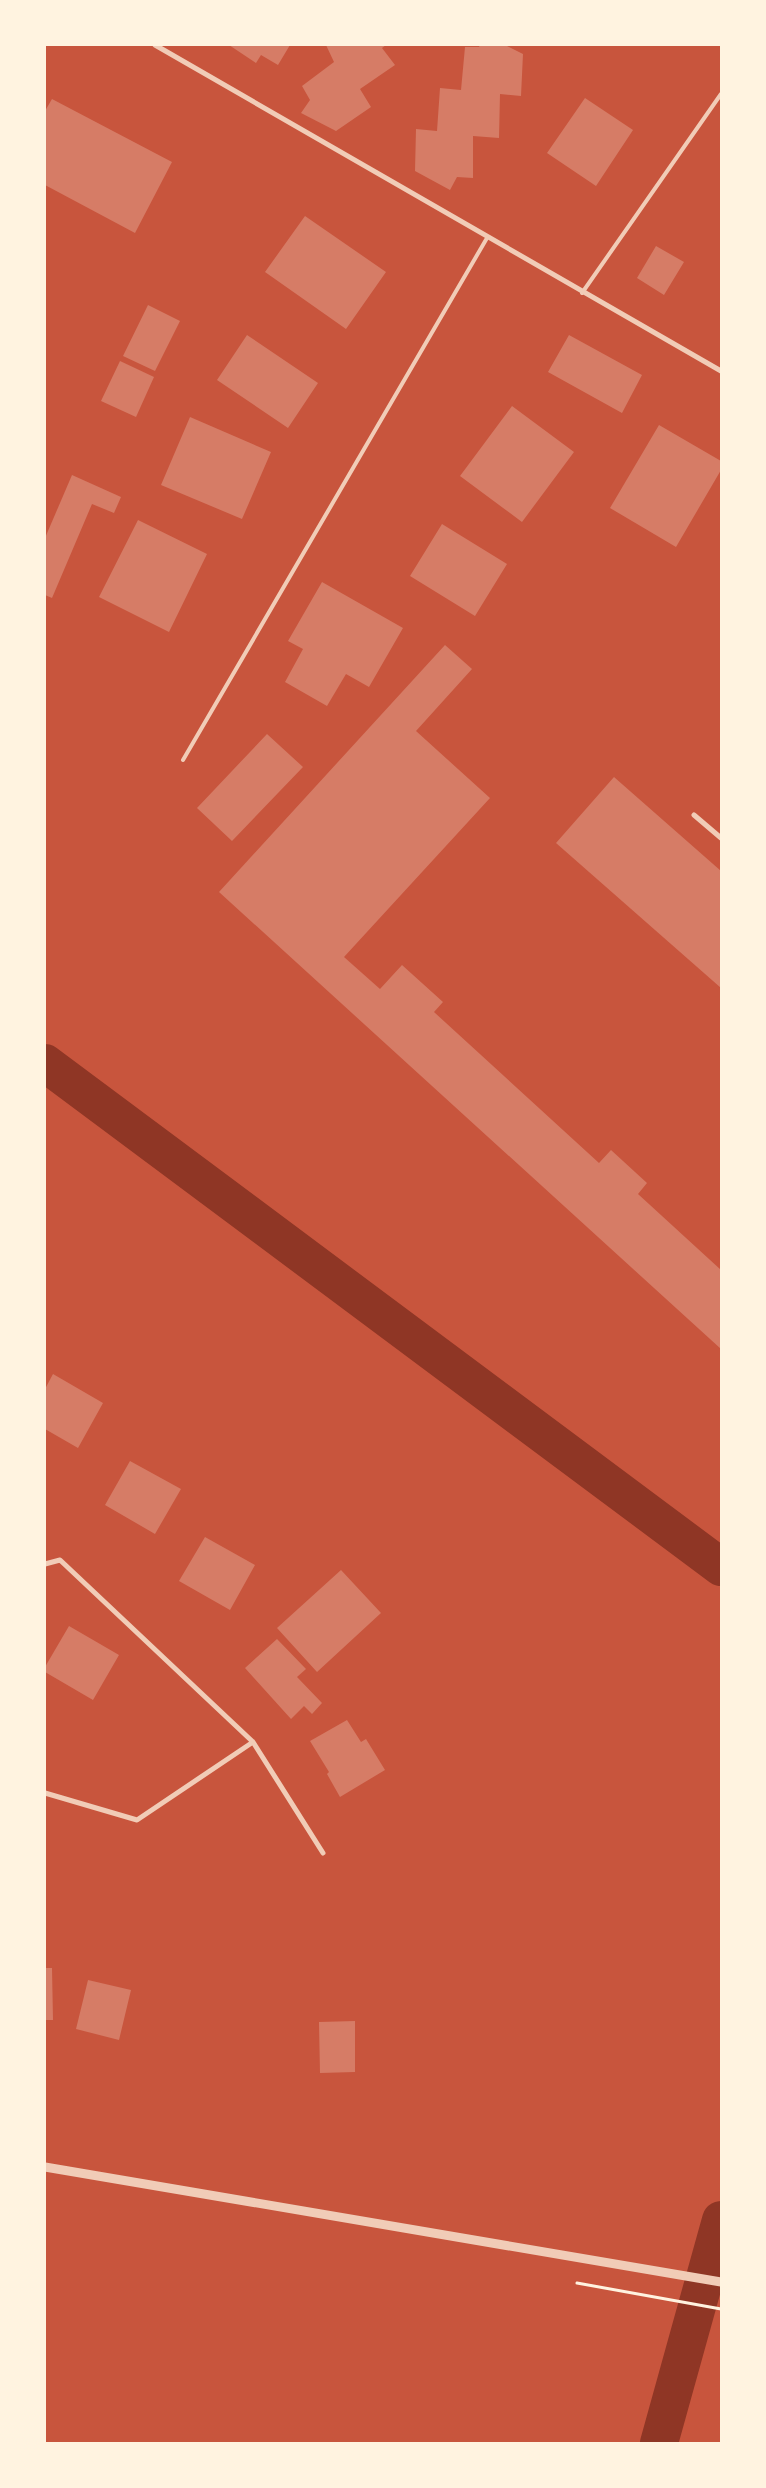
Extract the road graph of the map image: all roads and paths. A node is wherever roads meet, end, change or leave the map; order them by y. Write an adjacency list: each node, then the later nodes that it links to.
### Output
1 (155, 45): 3 (street)
2 (721, 94): 4 (lane)
3 (487, 238): 4 (street); 6 (lane)
4 (582, 293): 5 (street)
5 (721, 371)
6 (183, 760)
7 (694, 815): 8 (street)
8 (721, 838)
9 (45, 1564): 10 (street)
10 (252, 1742): 11 (street); 12 (street)
11 (45, 1793)
12 (323, 1853)
13 (45, 2168): 14 (street)
14 (721, 2282)
15 (595, 2287): 16 (path)
16 (721, 2309)

